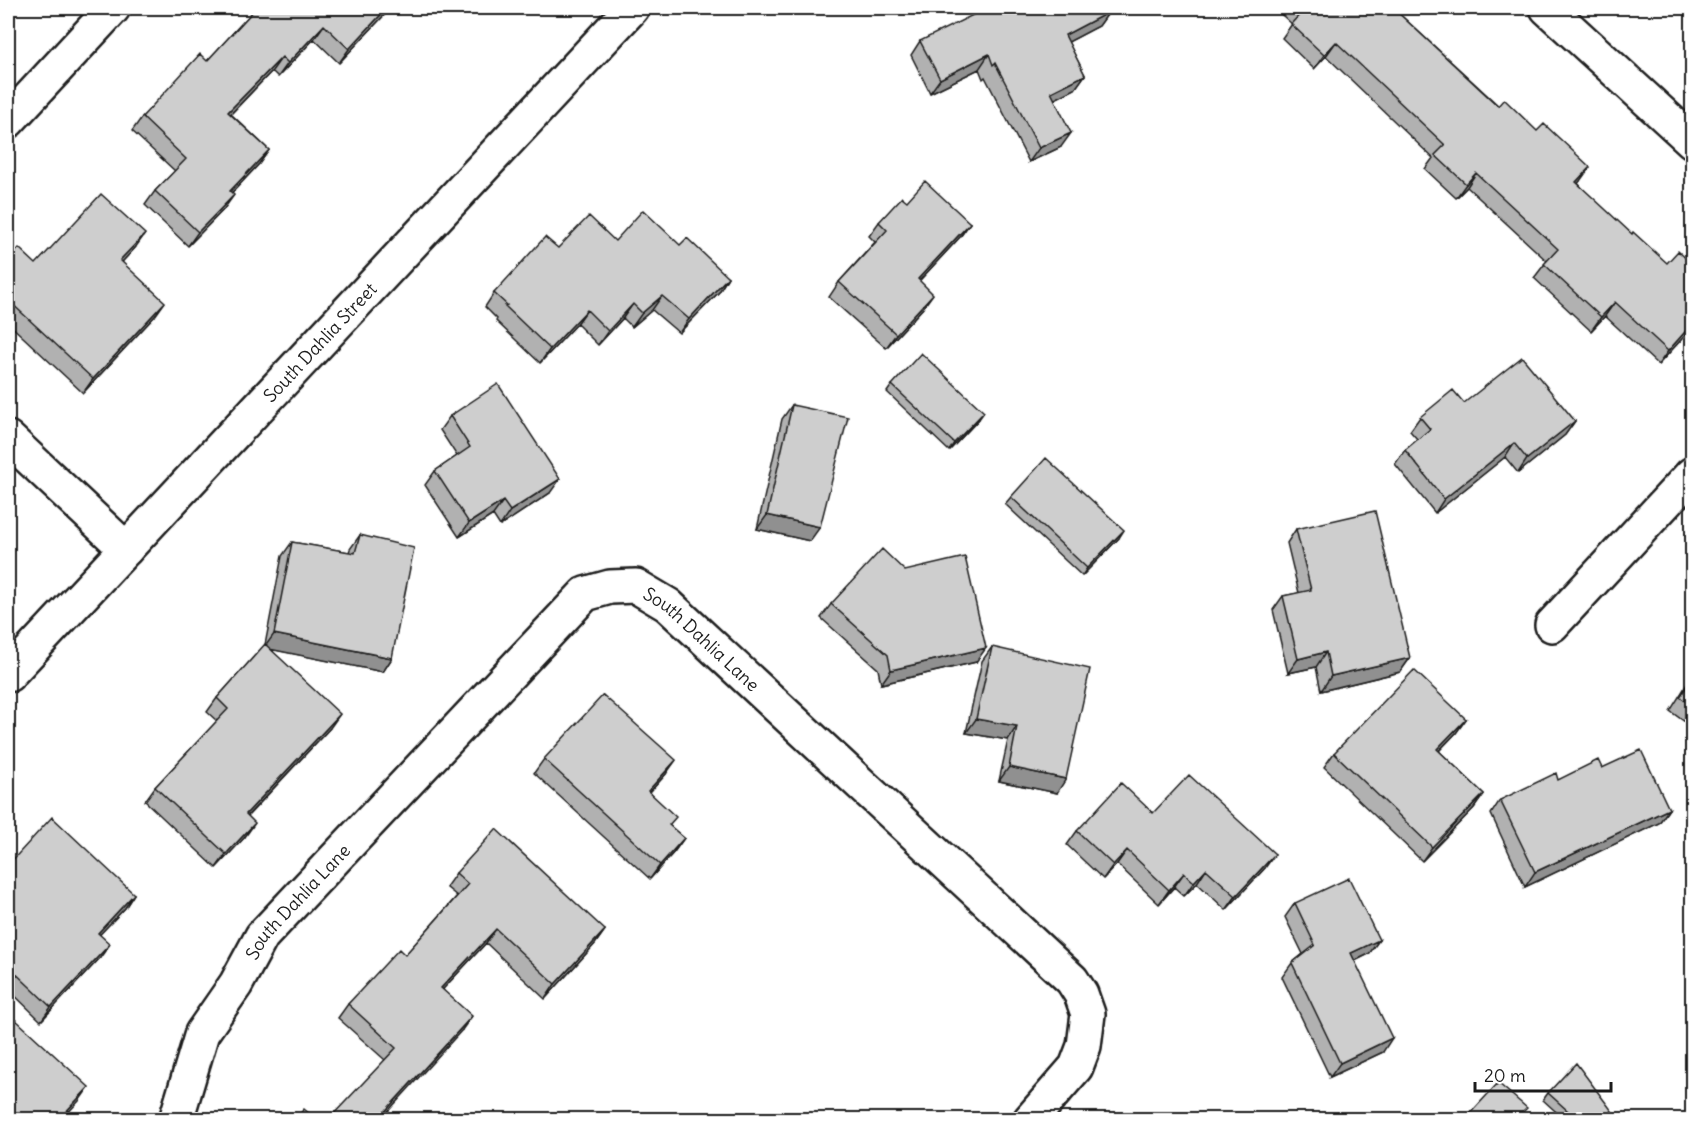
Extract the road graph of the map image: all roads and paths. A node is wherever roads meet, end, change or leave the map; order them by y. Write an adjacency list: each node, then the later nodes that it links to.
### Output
1 (113, 8): 4 (street)
2 (632, 8): 8 (street, South Dahlia Street)
3 (1547, 8): 5 (street)
4 (8, 121)
5 (1692, 141)
6 (8, 438): 8 (street)
7 (1692, 474): 9 (street)
8 (126, 549): 10 (street, South Dahlia Street)
9 (1552, 625)
10 (8, 675)
11 (176, 1119): 12 (street, South Dahlia Lane)
12 (1030, 1119)

